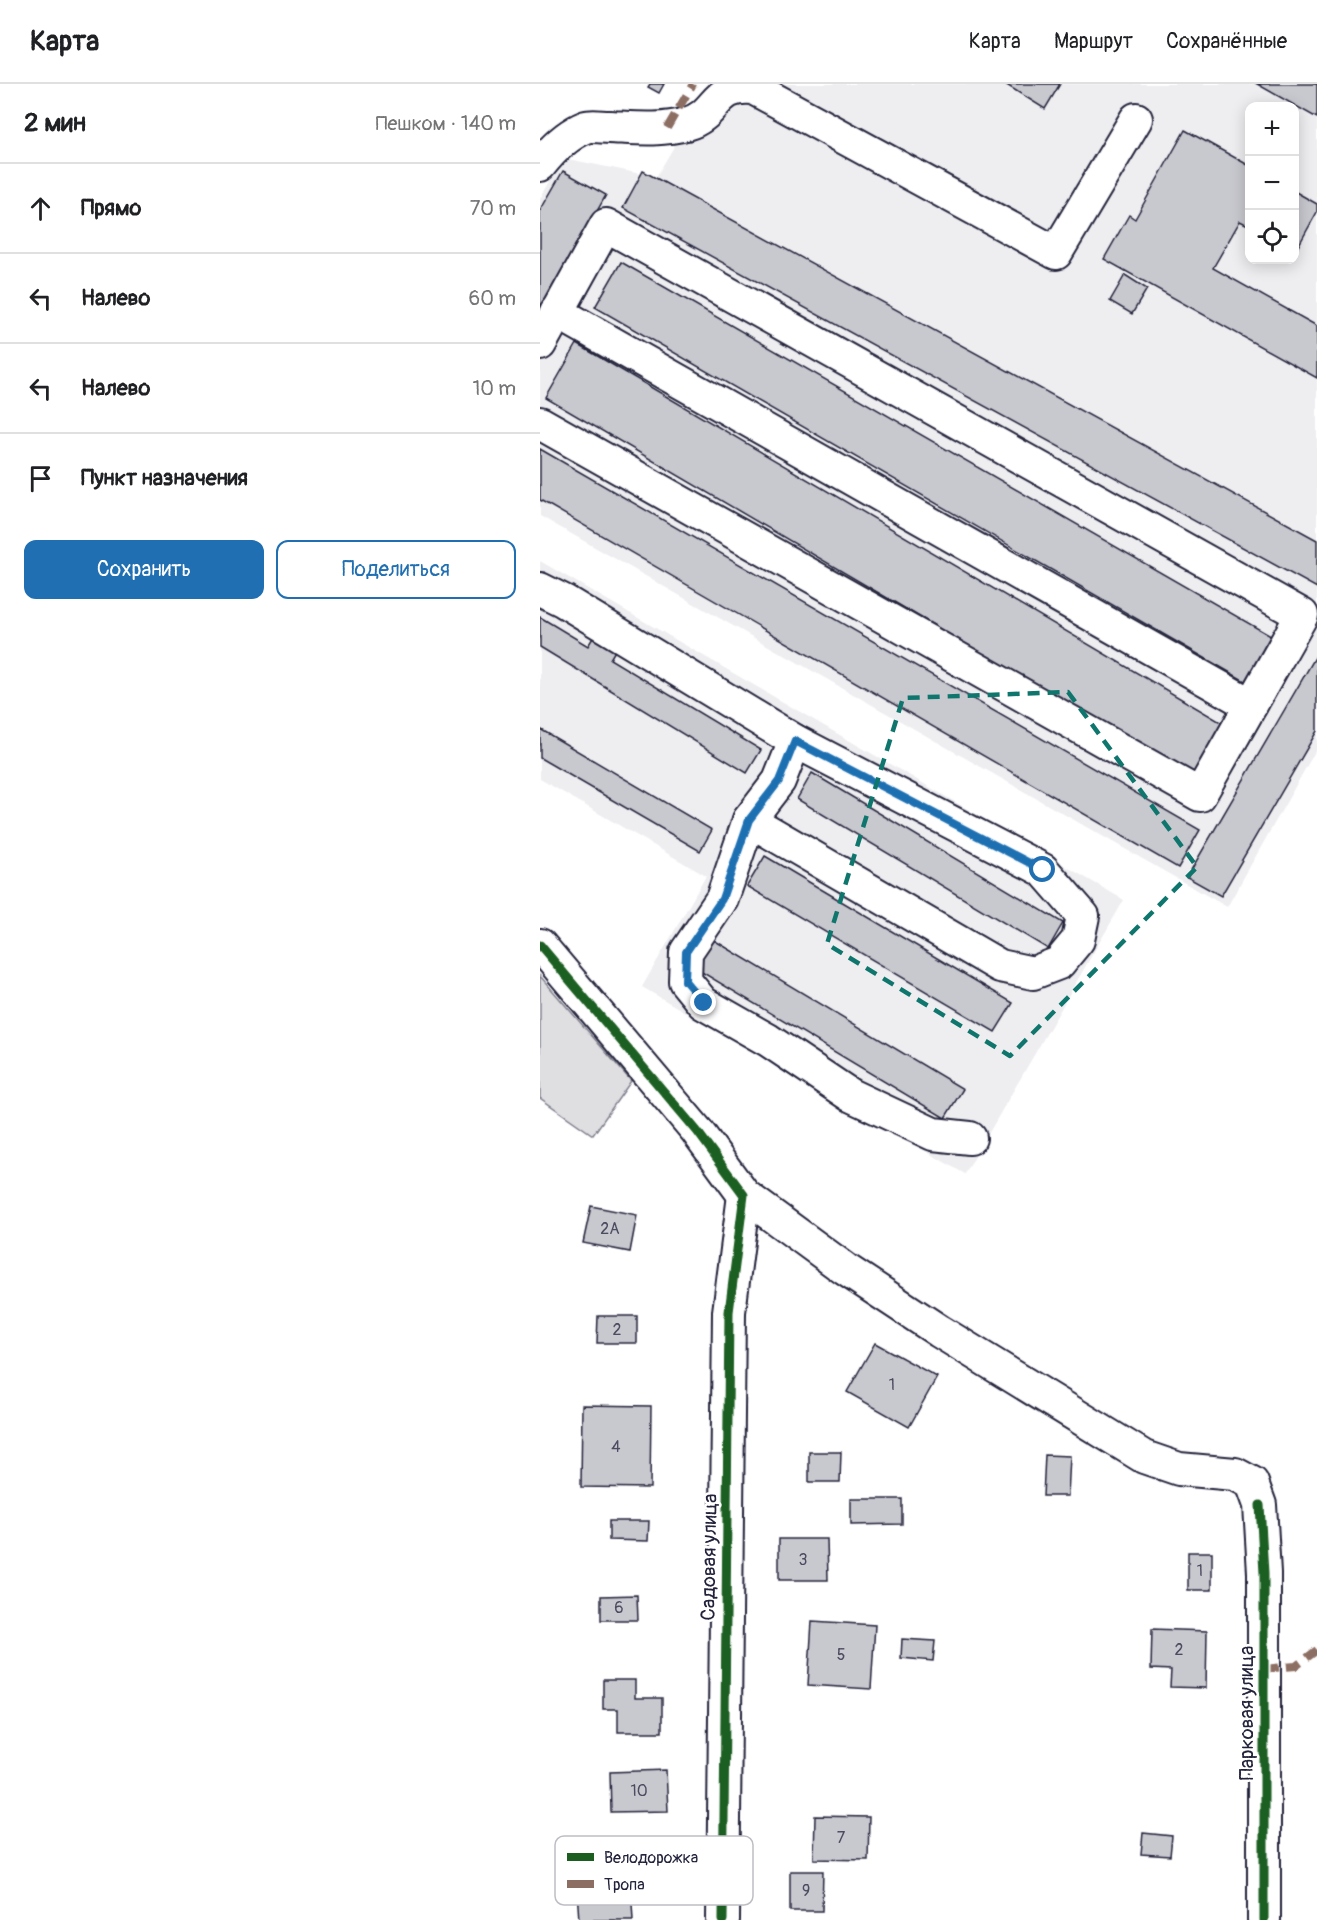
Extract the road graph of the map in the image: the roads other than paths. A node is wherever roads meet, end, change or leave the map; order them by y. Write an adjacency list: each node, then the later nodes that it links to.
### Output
1 (1136, 119): 2 (street)
2 (540, 165)
3 (557, 312): 4 (street); 7 (street); 7 (street)
4 (540, 344)
5 (540, 423): 7 (street)
6 (540, 589): 8 (street)
7 (1251, 705)
8 (795, 741): 9 (street); 9 (street)
9 (749, 820): 11 (street)
10 (540, 945): 12 (street)
11 (970, 1138)
12 (744, 1195): 13 (street, Садовая улица); 16 (street, Парковая улица)
13 (724, 1836)
14 (723, 1905): 15 (street, Садовая улица)
15 (723, 1920)
16 (1264, 1920)

